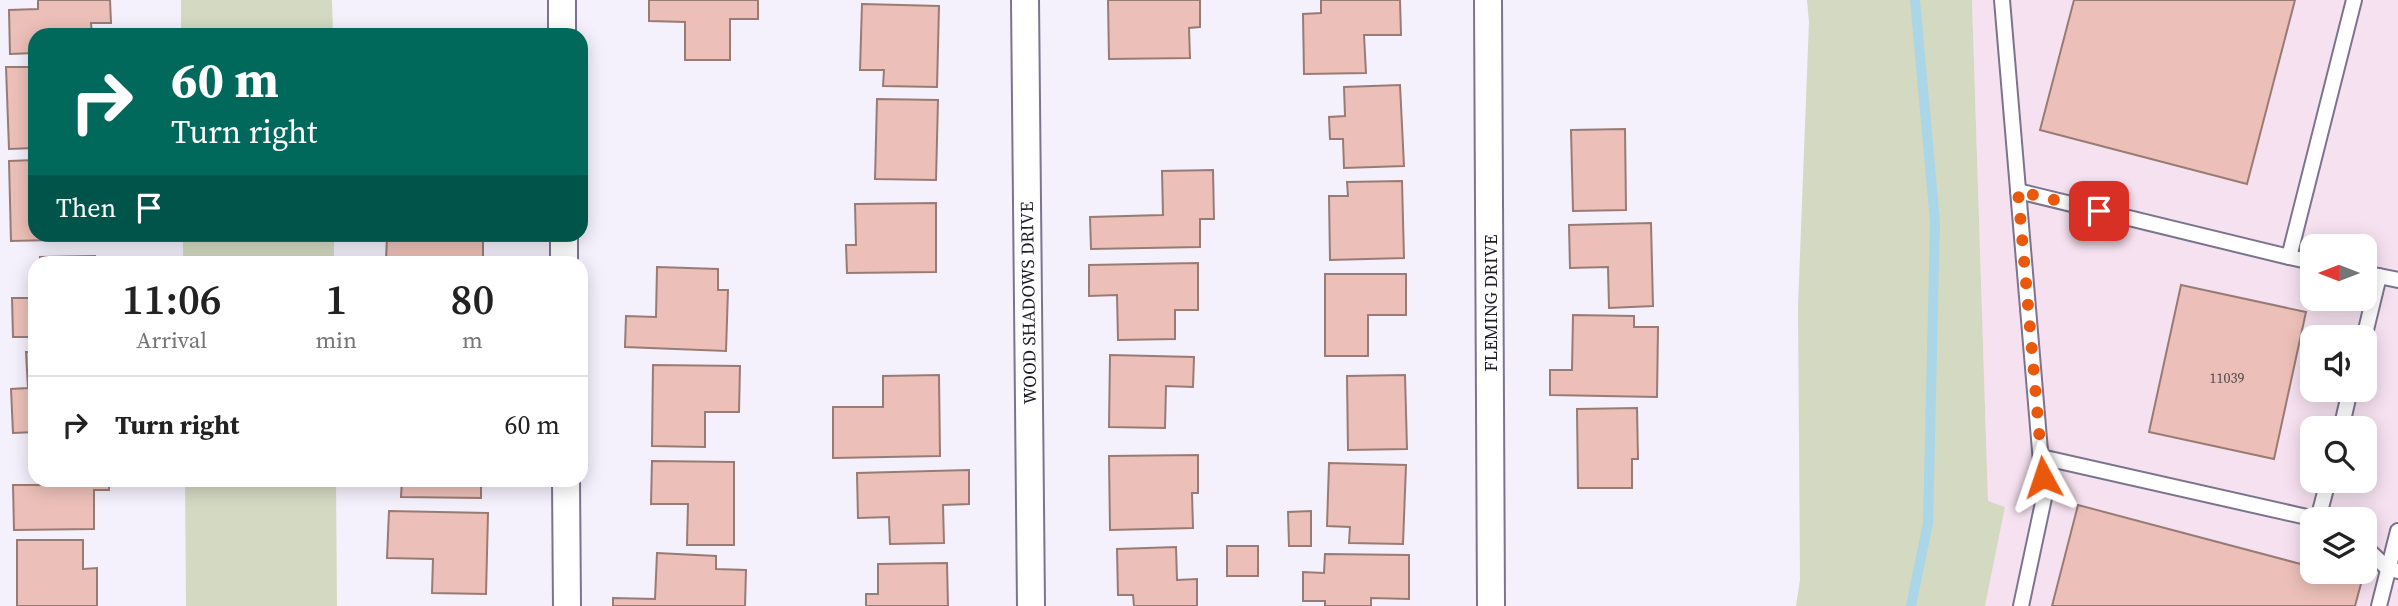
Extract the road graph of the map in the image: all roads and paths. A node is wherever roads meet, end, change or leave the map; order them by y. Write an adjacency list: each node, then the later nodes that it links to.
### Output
1 (562, 0): 6 (street)
2 (1025, 0): 19 (street, WOOD SHADOWS DRIVE)
3 (1488, 0): 20 (street, FLEMING DRIVE)
4 (2003, 0): 7 (lane)
5 (2354, 0): 8 (lane)
6 (562, 28)
7 (2018, 191): 8 (lane); 12 (lane)
8 (2289, 257): 9 (lane)
9 (2300, 259)
10 (2377, 275): 11 (lane)
11 (2398, 280)
12 (2041, 457): 14 (lane); 21 (lane)
13 (566, 487): 18 (street)
14 (2300, 516)
15 (2398, 531): 17 (lane)
16 (2377, 557): 17 (lane)
17 (2393, 570): 22 (lane)
18 (567, 606)
19 (1031, 606)
20 (1492, 606)
21 (2021, 606)
22 (2379, 606)

